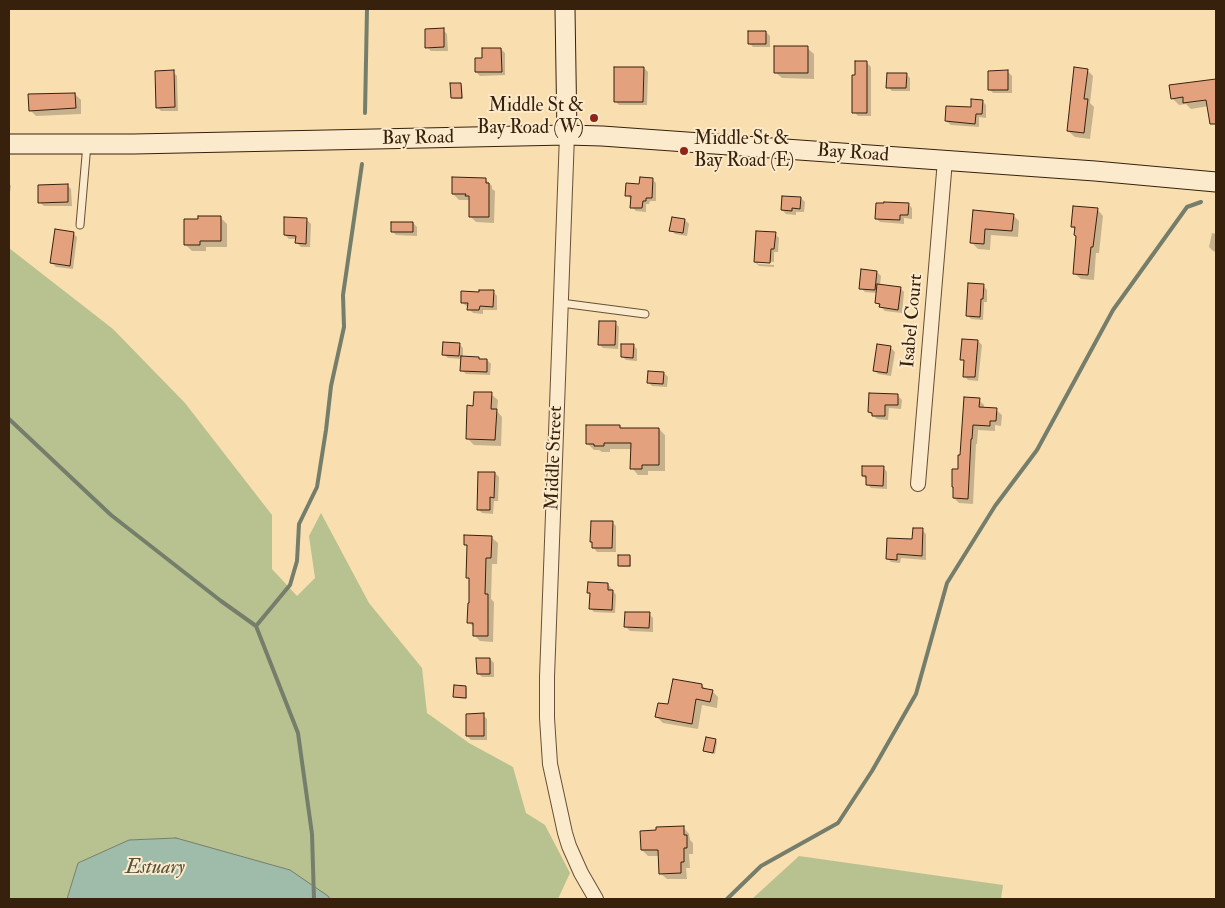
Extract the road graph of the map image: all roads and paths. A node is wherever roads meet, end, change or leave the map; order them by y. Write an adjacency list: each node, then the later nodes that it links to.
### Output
1 (565, 9): 2 (main road, Middle Street)
2 (567, 135): 4 (main road, Bay Road); 5 (main road, Bay Road); 8 (street, Middle Street)
3 (9, 144): 4 (main road, Bay Road)
4 (87, 144): 7 (lane)
5 (945, 160): 6 (main road, Bay Road); 10 (street, Isabel Court)
6 (1216, 182)
7 (80, 224)
8 (561, 303): 9 (lane); 11 (street, Middle Street)
9 (646, 314)
10 (918, 484)
11 (596, 899)

